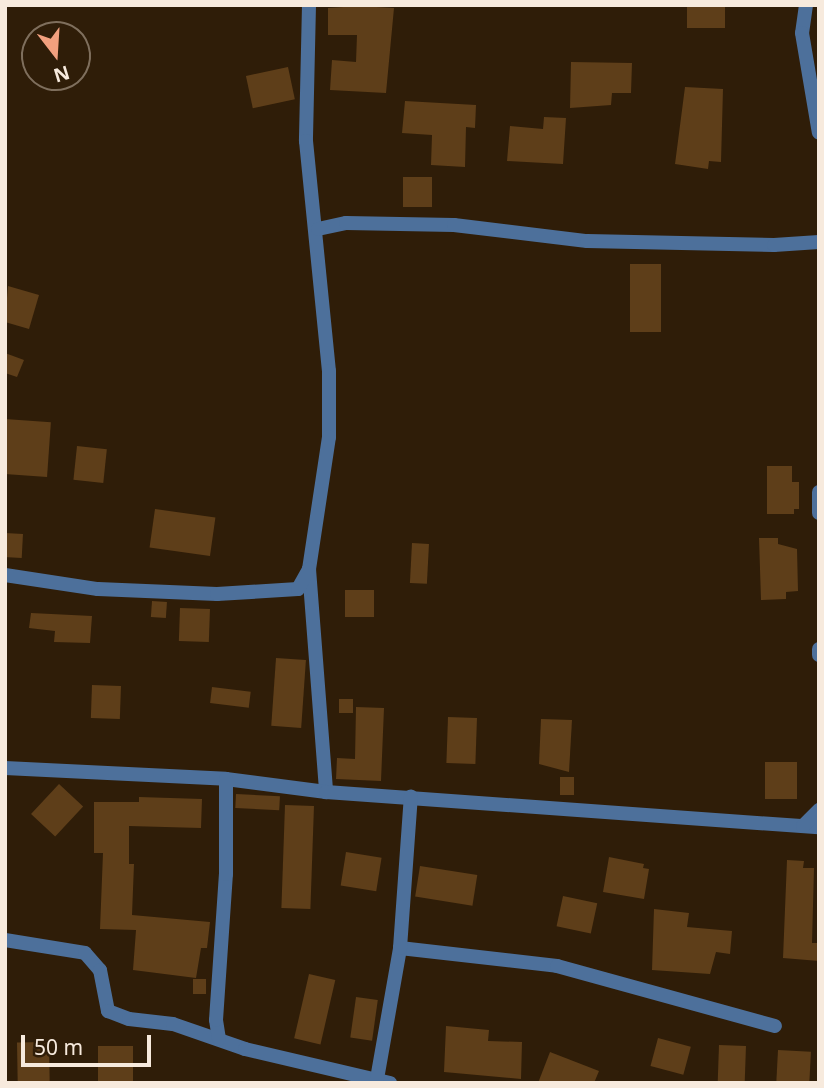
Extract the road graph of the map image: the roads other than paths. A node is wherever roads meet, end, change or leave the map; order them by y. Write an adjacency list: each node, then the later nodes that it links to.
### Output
1 (309, 5): 4 (street)
2 (806, 5): 3 (street)
3 (819, 133)
4 (318, 229): 5 (street); 8 (street)
5 (819, 242)
6 (819, 492): 7 (street)
7 (819, 513)
8 (309, 569): 9 (street); 14 (street)
9 (5, 575)
10 (819, 649): 11 (street)
11 (819, 655)
12 (5, 768): 13 (street)
13 (226, 779): 14 (street); 22 (street)
14 (326, 792): 15 (street)
15 (411, 796): 17 (street); 20 (street)
16 (819, 810): 17 (street)
17 (803, 826): 18 (street)
18 (819, 827)
19 (5, 940): 22 (street)
20 (400, 948): 21 (street); 23 (street)
21 (775, 1026)
22 (219, 1039): 23 (street)
23 (384, 1081)

